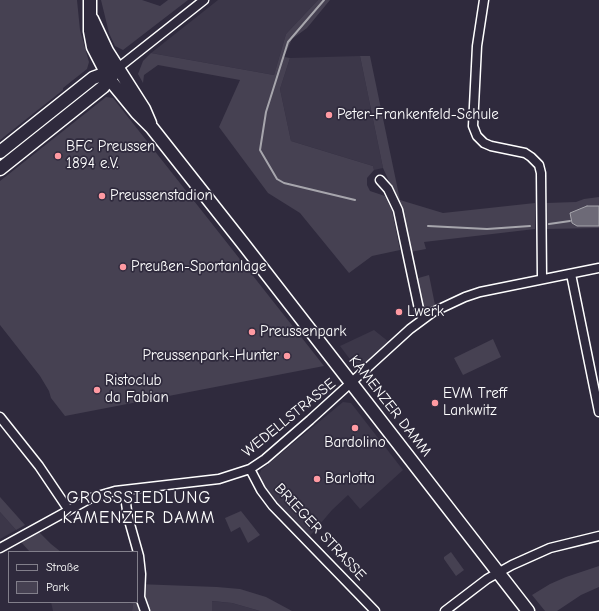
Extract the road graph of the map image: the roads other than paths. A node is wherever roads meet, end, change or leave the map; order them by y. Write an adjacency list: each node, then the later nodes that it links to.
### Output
1 (90, 0): 4 (main road, KAMENZER DAMM)
2 (204, 0): 5 (street)
3 (484, 0): 13 (street)
4 (91, 18): 5 (main road, KAMENZER DAMM); 6 (main road, KAMENZER DAMM)
5 (118, 68): 6 (main road); 7 (main road, KAMENZER DAMM)
6 (108, 76): 7 (main road, KAMENZER DAMM); 8 (main road); 9 (main road)
7 (152, 128): 15 (main road, KAMENZER DAMM)
8 (0, 152)
9 (0, 169)
10 (380, 180): 14 (street)
11 (599, 268): 12 (street, WEDELLSTRASSE)
12 (571, 274): 13 (street, WEDELLSTRASSE); 16 (street)
13 (542, 278): 14 (street, WEDELLSTRASSE)
14 (423, 319): 15 (street, WEDELLSTRASSE)
15 (352, 383): 18 (street, WEDELLSTRASSE); 25 (main road, KAMENZER DAMM)
16 (599, 412)
17 (0, 417): 20 (street)
18 (250, 469): 19 (street, WEDELLSTRASSE); 27 (street, BRIEGER STRASSE)
19 (124, 490): 20 (street, WEDELLSTRASSE); 23 (street)
20 (68, 509): 22 (street, WEDELLSTRASSE)
21 (599, 536): 25 (street)
22 (0, 548)
23 (138, 551)
24 (138, 552): 26 (street)
25 (498, 573): 28 (street); 29 (main road, KAMENZER DAMM)
26 (145, 611)
27 (375, 611)
28 (445, 611)
29 (528, 611)

